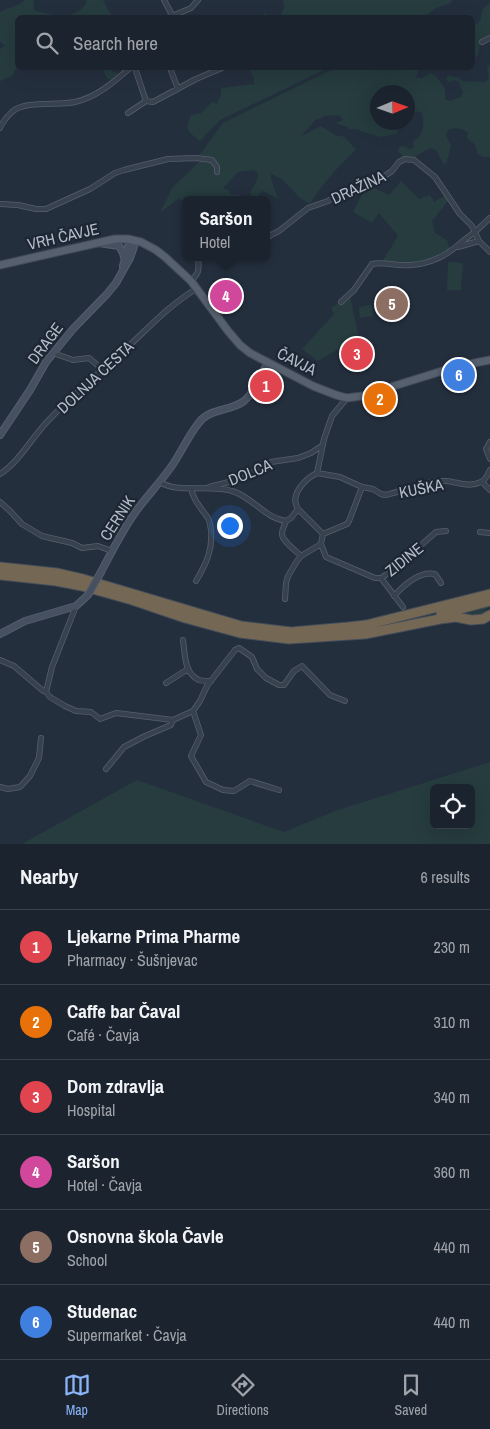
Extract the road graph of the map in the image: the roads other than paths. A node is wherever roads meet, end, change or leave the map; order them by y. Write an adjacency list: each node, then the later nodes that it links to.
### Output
1 (164, 0): 3 (street)
2 (198, 0): 4 (street)
3 (170, 15)
4 (175, 15)
5 (490, 38): 6 (street)
6 (482, 42)
7 (128, 70): 14 (street)
8 (136, 70): 12 (street)
9 (171, 70): 11 (street)
10 (218, 70): 11 (street)
11 (178, 89): 12 (street)
12 (146, 101): 13 (street)
13 (128, 113)
14 (0, 128)
15 (217, 172): 16 (street)
16 (0, 204)
17 (490, 218): 18 (street)
18 (475, 232): 19 (street, DRAŽINA); 21 (street); 23 (street)
19 (270, 236)
20 (135, 240): 22 (main road, VRH ČAVJE); 25 (street, DRAGE); 28 (street, DRAGE); 29 (main road, ČAVJA)
21 (479, 241): 23 (street); 24 (street)
22 (98, 242): 25 (street); 27 (main road, VRH ČAVJE)
23 (456, 247): 31 (street)
24 (490, 252)
25 (125, 259): 28 (street, DRAGE)
26 (198, 261): 29 (street)
27 (0, 265)
28 (121, 274): 32 (street, DRAGE)
29 (191, 281): 30 (main road, ČAVJA)
30 (196, 289): 34 (main road, ČAVJA); 35 (street, DOLNJA CESTA)
31 (341, 302)
32 (53, 353): 35 (street); 37 (street, DRAGE)
33 (490, 360): 36 (main road)
34 (271, 364): 36 (main road, ČAVJA); 44 (street, CERNIK)
35 (102, 369): 43 (street, DOLNJA CESTA)
36 (347, 398): 39 (street)
37 (0, 435)
38 (490, 442): 40 (street)
39 (323, 445): 42 (street); 48 (street, DOLCA)
40 (490, 459)
41 (490, 470): 45 (street)
42 (317, 473): 46 (street, KUŠKA); 51 (street)
43 (0, 474)
44 (160, 482): 47 (street); 58 (street, CERNIK)
45 (482, 482): 46 (street, KUŠKA); 49 (street)
46 (362, 486): 56 (street)
47 (191, 488): 48 (street); 63 (street)
48 (203, 488): 52 (street)
49 (490, 490)
50 (0, 502): 58 (street)
51 (298, 510): 52 (street); 56 (street)
52 (286, 521): 59 (street)
53 (446, 530): 62 (street, ZIDINE)
54 (480, 532): 55 (street)
55 (490, 533)
56 (323, 534): 57 (street)
57 (321, 544): 59 (street); 62 (street)
58 (112, 551): 69 (street, CERNIK, bridge)
59 (301, 556): 67 (street)
60 (0, 567): 65 (highway)
61 (0, 575): 73 (highway)
62 (380, 578): 66 (street, ZIDINE)
63 (196, 581)
64 (441, 583): 66 (street, ZIDINE)
65 (490, 592)
66 (394, 596): 70 (street, ZIDINE)
67 (286, 599)
68 (490, 601): 73 (highway)
69 (76, 606): 72 (street); 79 (street)
70 (403, 607)
71 (490, 615): 73 (highway)
72 (0, 634)
73 (346, 635)
74 (183, 640): 76 (street)
75 (0, 660): 79 (street)
76 (188, 669): 77 (street); 78 (street)
77 (210, 681): 80 (street); 81 (street)
78 (166, 683)
79 (46, 692): 82 (street)
80 (345, 702)
81 (193, 711): 82 (street); 86 (street)
82 (172, 720): 84 (street)
83 (41, 738): 85 (street)
84 (106, 769)
85 (0, 787)
86 (279, 790)

